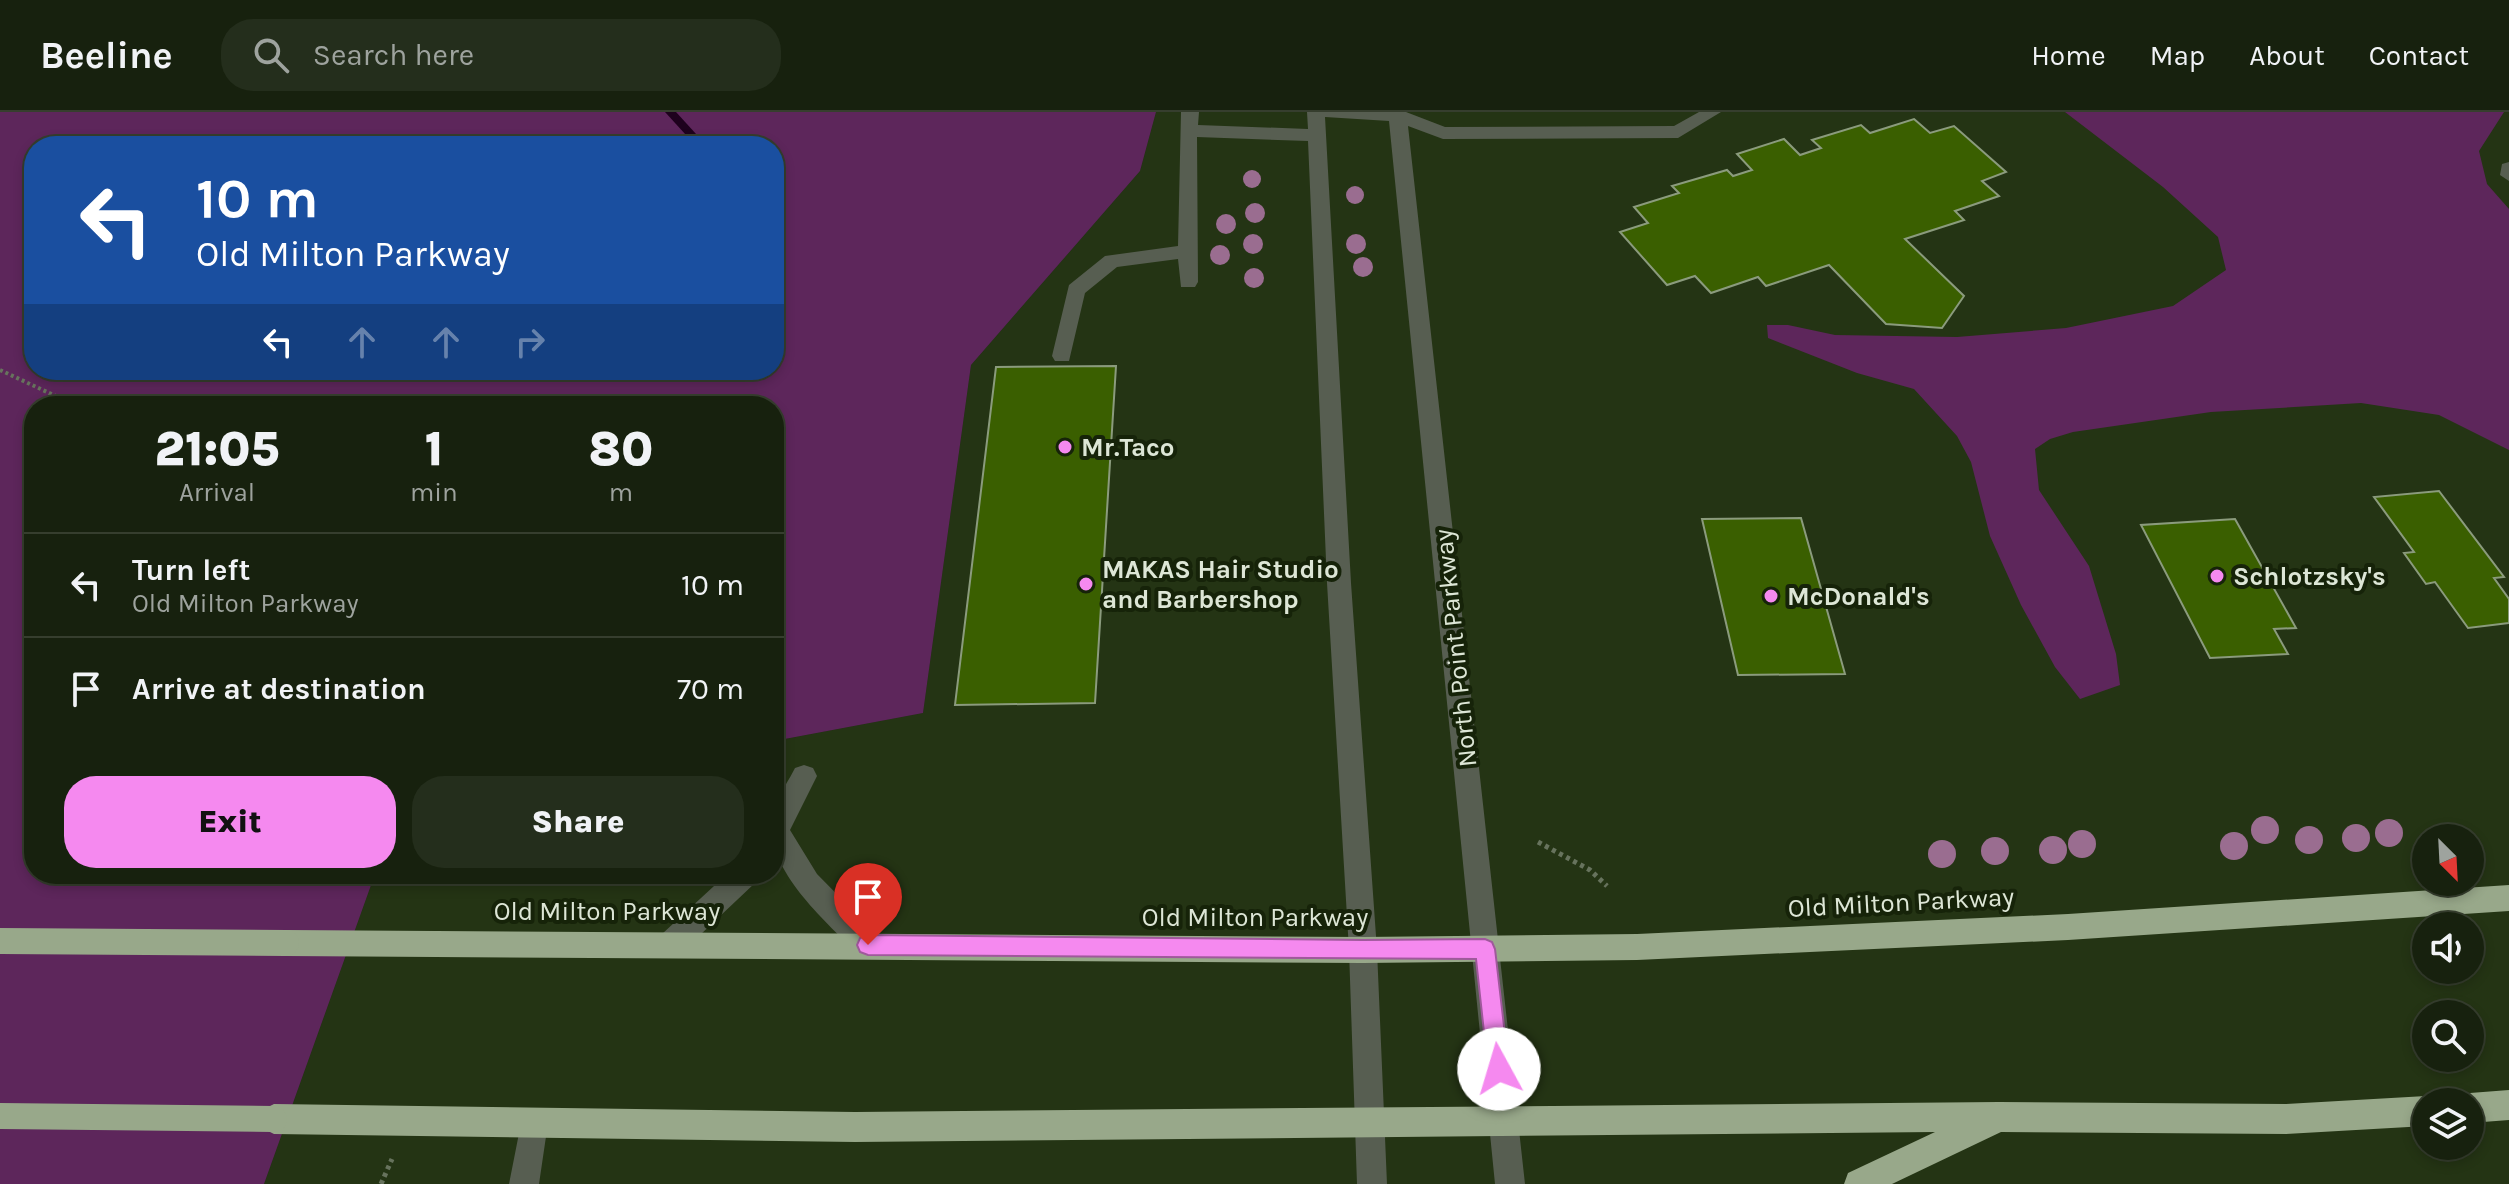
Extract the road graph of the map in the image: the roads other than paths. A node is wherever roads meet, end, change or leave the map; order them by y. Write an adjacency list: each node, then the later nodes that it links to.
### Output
1 (1328, 112): 3 (street)
2 (1712, 112): 3 (street)
3 (1402, 113): 19 (street, North Point Parkway)
4 (1189, 121): 5 (street); 8 (street)
5 (1316, 123): 20 (street)
6 (2509, 168): 7 (street)
7 (2509, 175)
8 (1188, 251): 9 (street); 10 (street)
9 (1188, 282)
10 (1062, 356)
11 (804, 776): 12 (street)
12 (784, 815)
13 (784, 847): 18 (street)
14 (735, 884): 17 (street)
15 (2509, 898): 19 (highway, Old Milton Parkway)
16 (0, 941): 17 (highway, Old Milton Parkway, bridge)
17 (672, 943): 18 (highway, Old Milton Parkway)
18 (868, 945): 20 (highway, Old Milton Parkway)
19 (1485, 949): 20 (highway, Old Milton Parkway); 28 (street, North Point Parkway)
20 (1363, 950): 27 (street)
21 (2509, 1105): 22 (highway)
22 (2484, 1107)
23 (2412, 1112): 25 (highway)
24 (0, 1116): 26 (highway, bridge)
25 (1999, 1117): 28 (highway); 32 (highway)
26 (533, 1123): 27 (highway); 29 (street)
27 (1369, 1123): 28 (highway); 30 (street)
28 (1504, 1123): 31 (street, North Point Parkway)
29 (524, 1184)
30 (1372, 1184)
31 (1510, 1184)
32 (1859, 1184)

